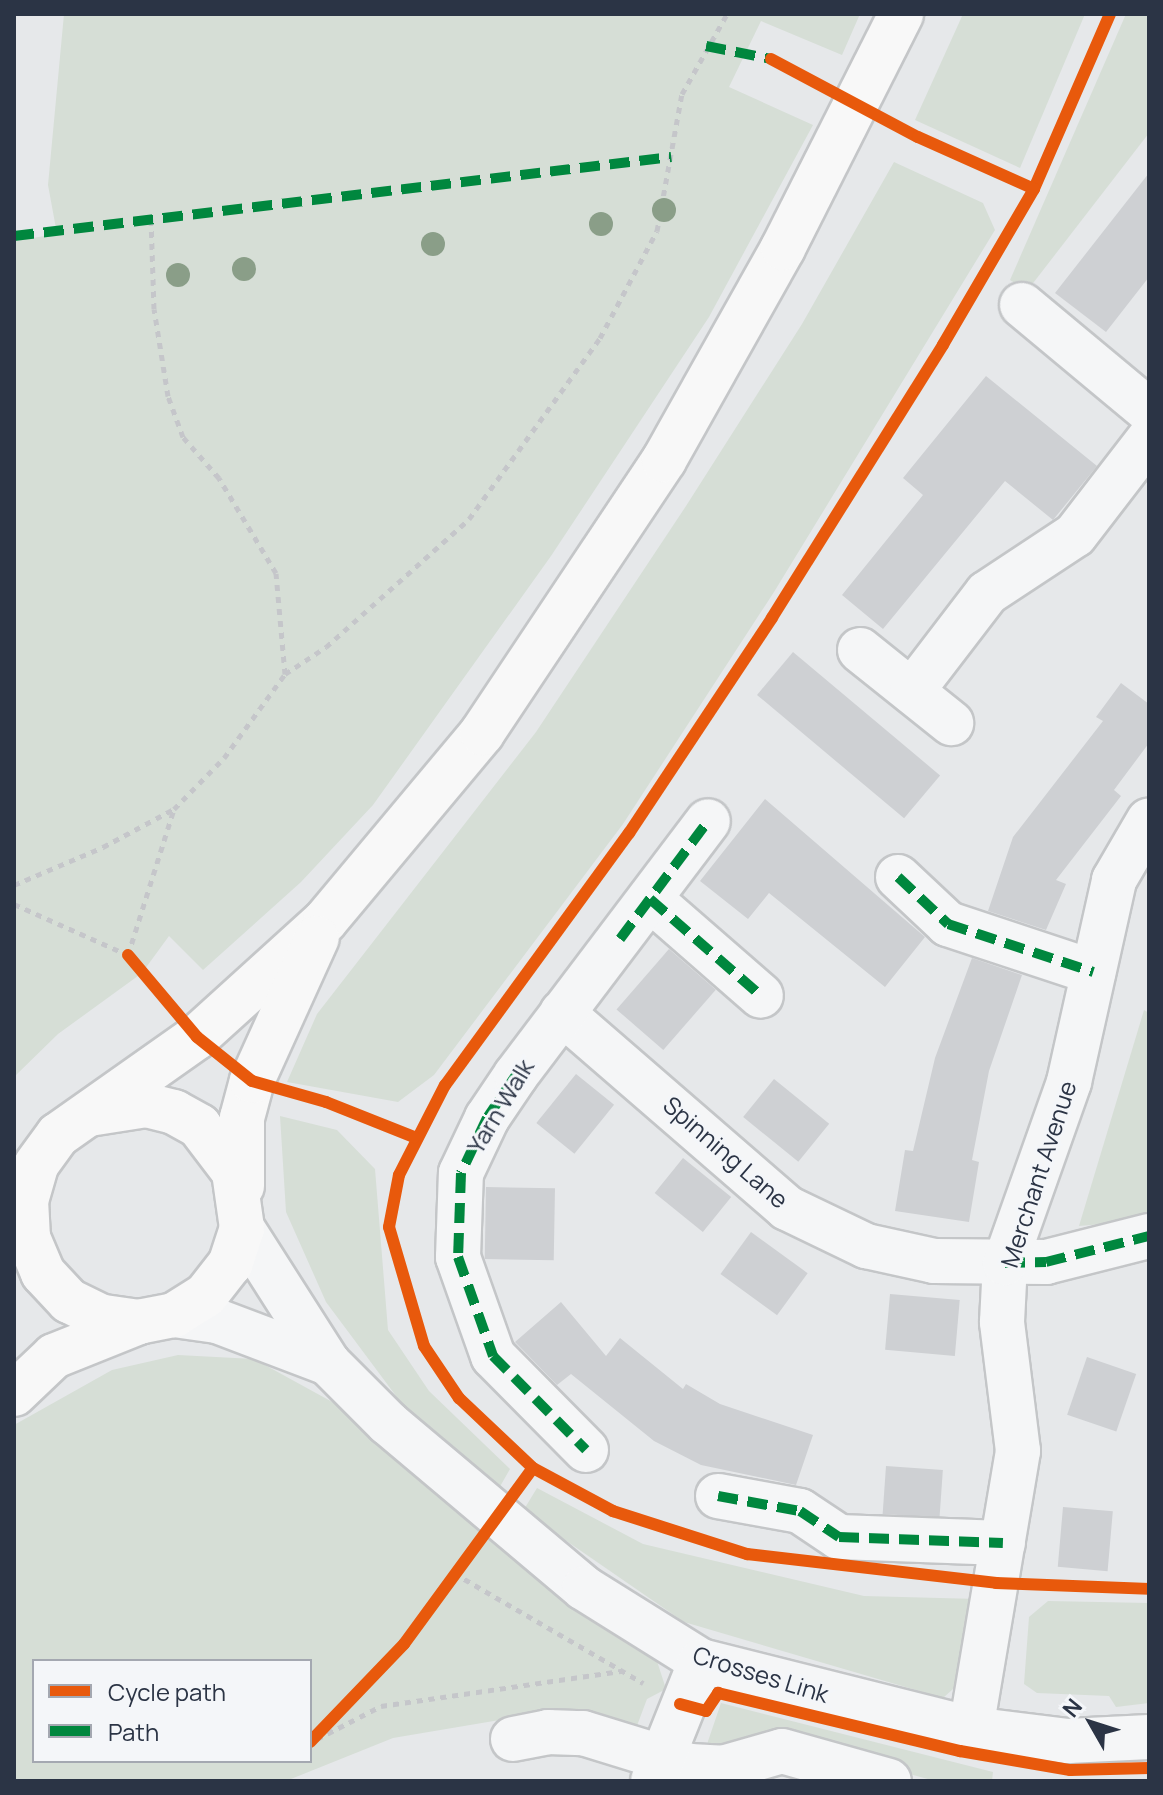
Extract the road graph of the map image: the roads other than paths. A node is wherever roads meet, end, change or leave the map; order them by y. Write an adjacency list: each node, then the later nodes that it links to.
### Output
1 (901, 14): 12 (main road)
2 (1022, 305): 3 (street)
3 (1149, 411)
4 (1149, 439): 6 (street)
5 (860, 650): 6 (street)
6 (912, 691): 7 (street)
7 (951, 723)
8 (1149, 820): 13 (street, Merchant Avenue)
9 (708, 821): 11 (street, Yarn Walk)
10 (898, 877): 13 (street)
11 (650, 899): 14 (street); 15 (street, Yarn Walk)
12 (325, 921): 16 (main road); 18 (main road)
13 (1093, 972): 21 (street, Merchant Avenue)
14 (761, 996)
15 (562, 1013): 21 (street, Spinning Lane); 25 (street, Yarn Walk)
16 (89, 1114): 17 (main road); 18 (main road)
17 (26, 1201): 20 (main road); 22 (main road)
18 (242, 1214): 22 (main road); 23 (street)
19 (1149, 1236): 21 (street, Spinning Lane)
20 (14, 1260)
21 (1005, 1263): 27 (street, Merchant Avenue)
22 (156, 1318): 23 (street); 24 (main road)
23 (328, 1363): 28 (street, Crosses Link)
24 (14, 1394)
25 (586, 1450)
26 (718, 1496): 27 (street)
27 (1003, 1543): 29 (street, Merchant Avenue)
28 (701, 1661): 29 (street, Crosses Link); 32 (street)
29 (971, 1729): 30 (street, Crosses Link)
30 (1149, 1737)
31 (513, 1739): 32 (street)
32 (657, 1769): 33 (street)
33 (889, 1781)

